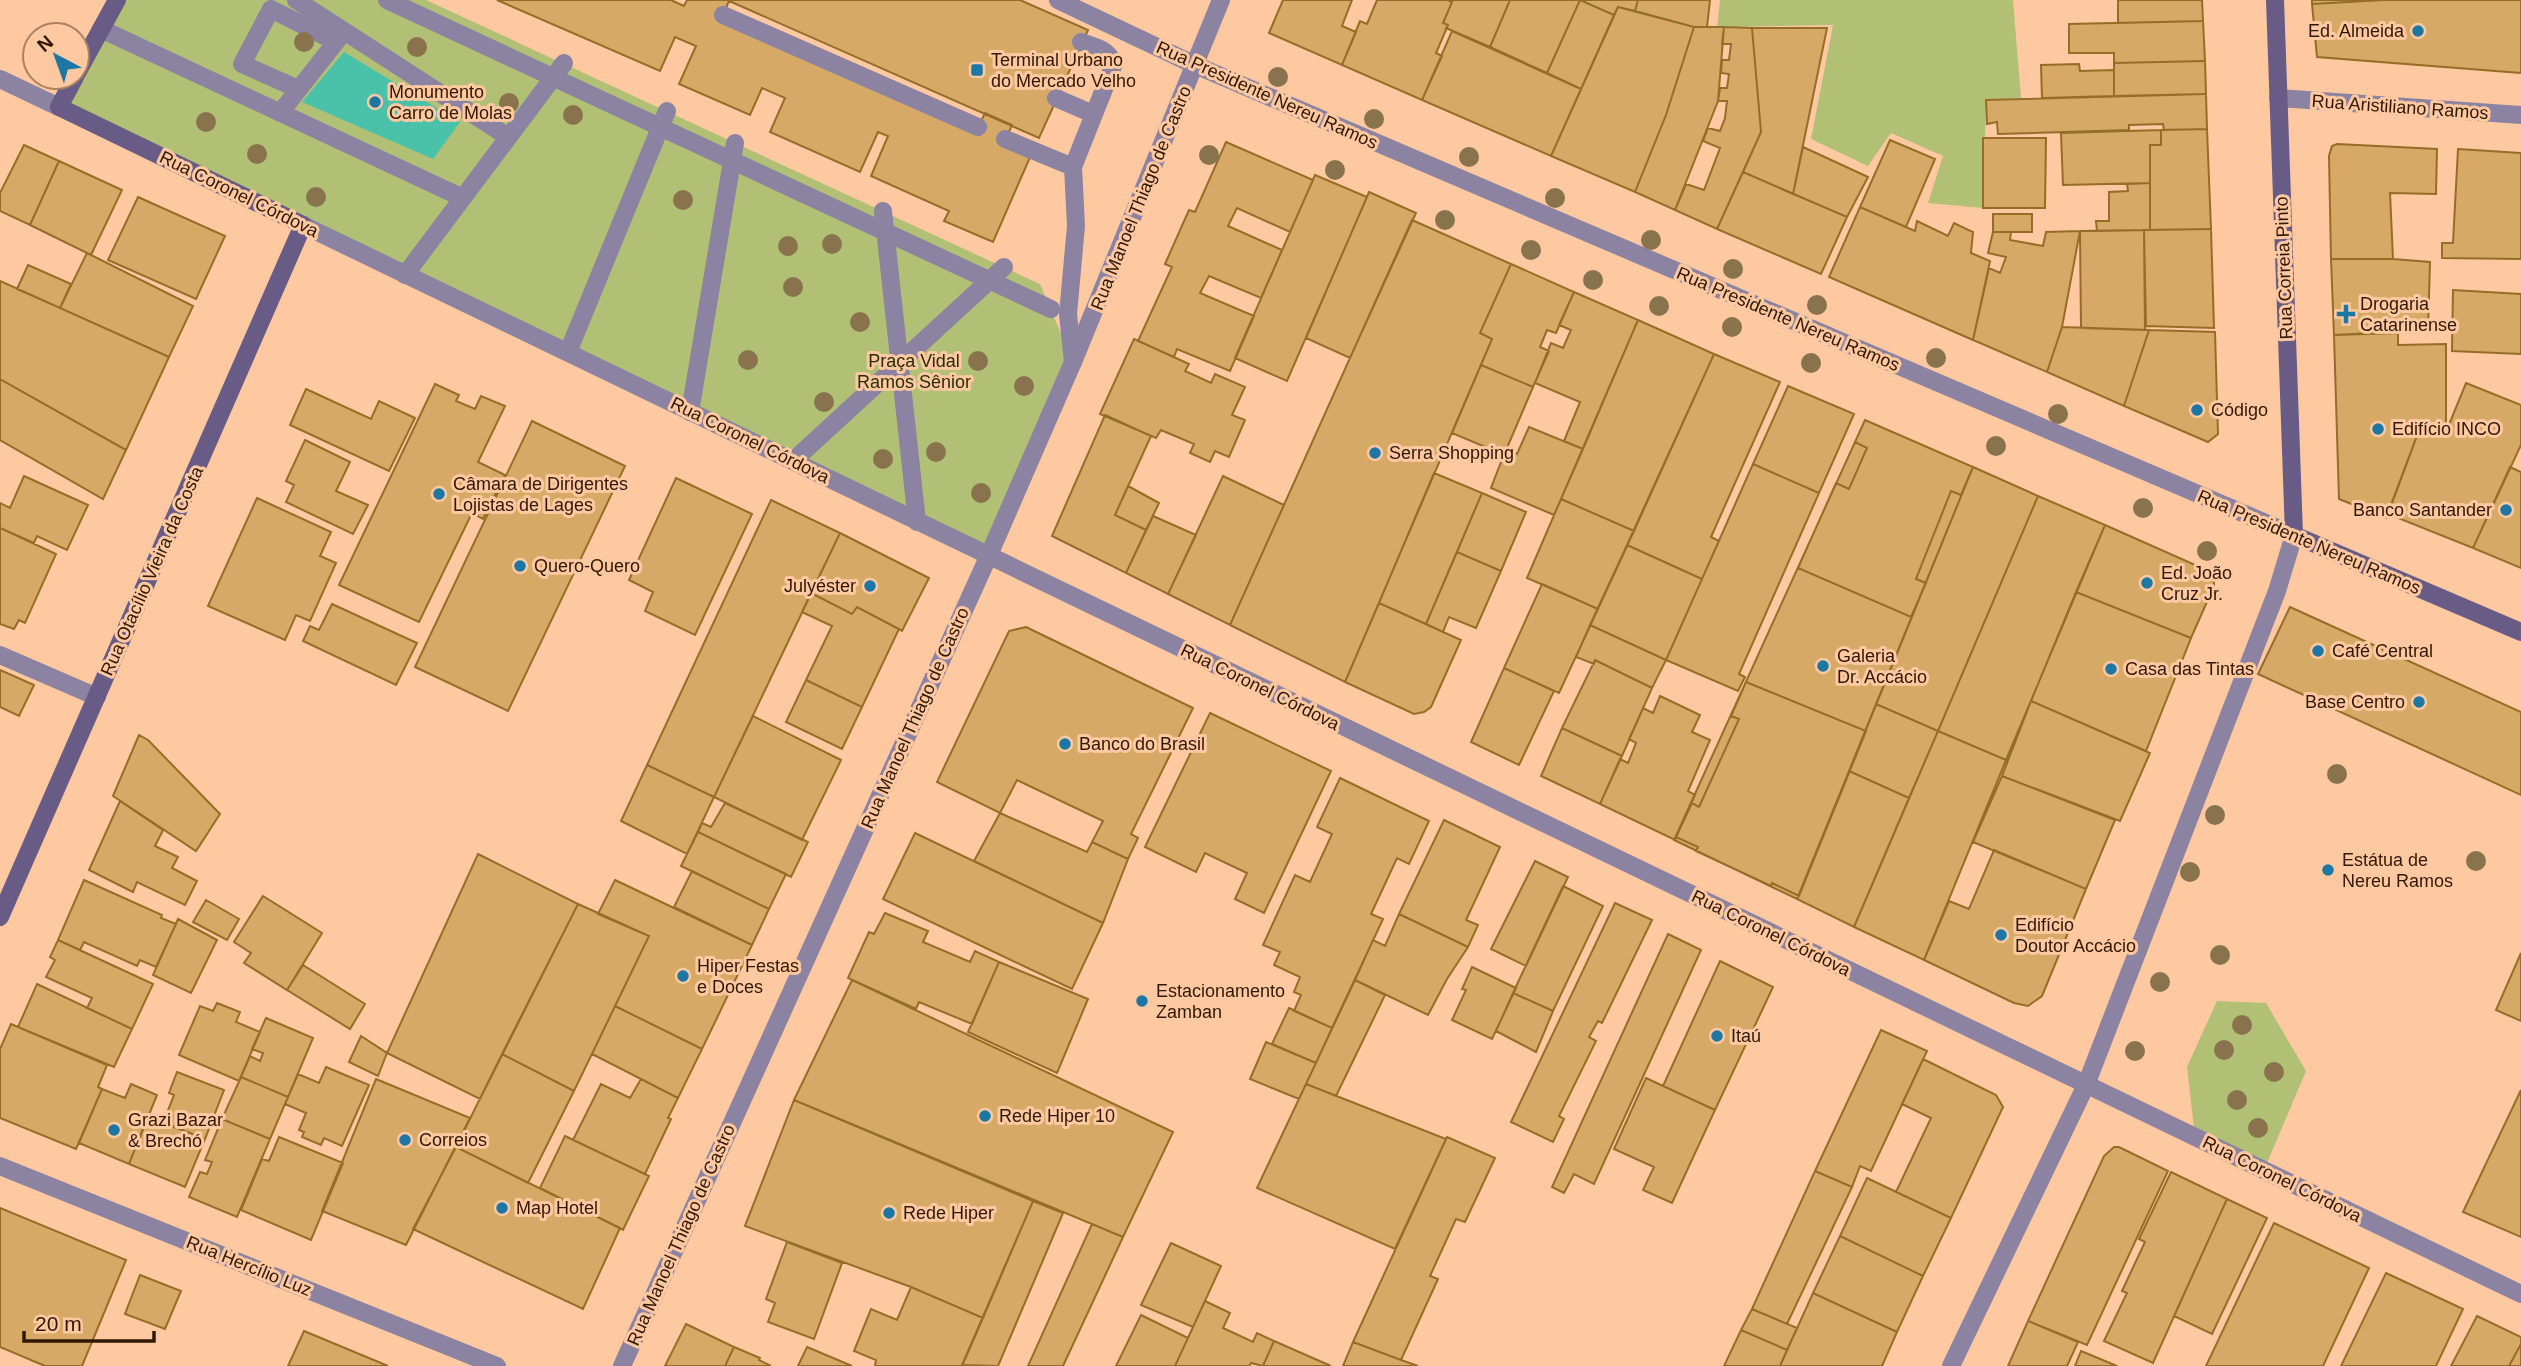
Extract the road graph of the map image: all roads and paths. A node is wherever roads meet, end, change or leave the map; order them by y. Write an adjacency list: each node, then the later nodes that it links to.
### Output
1 (117, 0): 8 (main road)
2 (296, 0): 9 (street)
3 (387, 0): 13 (street)
4 (1058, 0): 12 (street, Rua Presidente Nereu Ramos)
5 (1221, 0): 12 (street, Rua Manoel Thiago de Castro)
6 (2274, 0): 18 (main road, Rua Correia Pinto)
7 (723, 15): 24 (street)
8 (101, 30): 11 (main road); 20 (street)
9 (340, 36): 15 (street); 15 (street); 25 (street)
10 (1081, 42): 21 (street)
11 (91, 48)
12 (1195, 65): 38 (street, Rua Manoel Thiago de Castro); 43 (street, Rua Presidente Nereu Ramos)
13 (558, 70): 23 (street); 25 (street)
14 (0, 79): 19 (street, Rua Coronel Córdova)
15 (298, 89): 20 (street)
16 (68, 91): 19 (main road)
17 (1056, 98): 21 (street)
18 (2278, 98): 22 (street, Rua Aristiliano Ramos); 43 (main road, Rua Correia Pinto)
19 (59, 107): 31 (main road, Rua Coronel Córdova)
20 (280, 113): 29 (street)
21 (1093, 114): 28 (street)
22 (2521, 115)
23 (664, 119): 27 (street); 37 (street)
24 (978, 127)
25 (509, 137): 29 (street)
26 (1005, 139): 28 (street)
27 (733, 152): 32 (street); 40 (street)
28 (1073, 167): 38 (street)
29 (463, 198): 34 (street)
30 (883, 211): 32 (street)
31 (303, 225): 34 (street, Rua Coronel Córdova); 47 (main road, Rua Otacílio Vieira da Costa)
32 (885, 232): 35 (street); 39 (street)
33 (1004, 267): 35 (street)
34 (405, 275): 37 (street, Rua Coronel Córdova)
35 (989, 280): 36 (street); 39 (street)
36 (1051, 309)
37 (568, 352): 40 (street, Rua Coronel Córdova)
38 (1073, 362): 44 (street, Rua Manoel Thiago de Castro)
39 (898, 364): 41 (street); 42 (street)
40 (690, 411): 41 (street, Rua Coronel Córdova)
41 (793, 461): 42 (street, Rua Coronel Córdova)
42 (917, 522): 44 (street, Rua Coronel Córdova)
43 (2294, 535): 45 (main road, Rua Presidente Nereu Ramos); 49 (street)
44 (989, 555): 49 (street, Rua Coronel Córdova); 53 (street, Rua Manoel Thiago de Castro)
45 (2521, 632)
46 (0, 655): 47 (street)
47 (97, 697): 48 (main road, Rua Otacílio Vieira da Costa)
48 (0, 918)
49 (2086, 1085): 51 (street, Rua Coronel Córdova); 54 (street)
50 (0, 1166): 52 (street, Rua Hercílio Luz)
51 (2521, 1294)
52 (497, 1366)
53 (622, 1366)
54 (1951, 1366)

